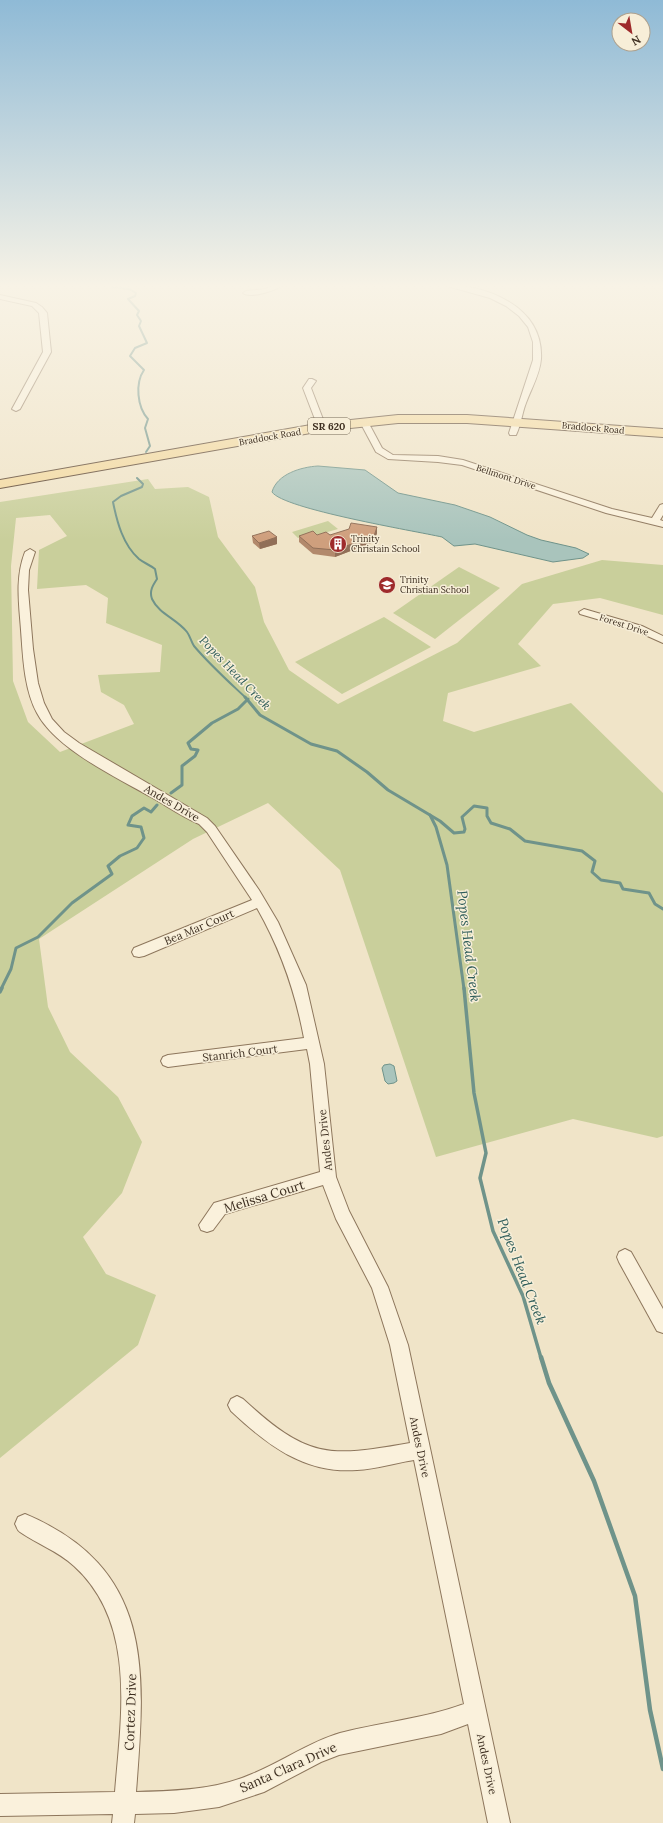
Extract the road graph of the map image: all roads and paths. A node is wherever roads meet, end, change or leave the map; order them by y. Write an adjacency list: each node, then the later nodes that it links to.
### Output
1 (39, 369): 4 (street)
2 (535, 369): 7 (street)
3 (312, 381): 5 (street)
4 (16, 409)
5 (322, 427): 6 (main road, Braddock Road / SR 620); 10 (main road, Braddock Road / SR 620)
6 (367, 427): 7 (main road, Braddock Road / SR 620); 11 (main road, Braddock Road / SR 620); 13 (street, Bellmont Drive)
7 (515, 427): 8 (main road, Braddock Road / SR 620); 9 (main road, Braddock Road / SR 620)
8 (663, 433)
9 (663, 443)
10 (0, 484)
11 (0, 494)
12 (663, 507): 13 (street)
13 (658, 523)
14 (30, 552): 17 (street, Andes Drive)
15 (584, 612): 16 (street, Forest Drive)
16 (663, 640)
17 (259, 902): 18 (street, Bea Mar Court); 19 (street, Andes Drive)
18 (139, 952)
19 (312, 1043): 20 (street, Stanrich Court); 21 (street, Andes Drive)
20 (168, 1061)
21 (328, 1177): 22 (street, Melissa Court); 26 (street, Andes Drive)
22 (207, 1225)
23 (625, 1256): 24 (street)
24 (663, 1325)
25 (237, 1404): 26 (street)
26 (421, 1450): 28 (street, Andes Drive)
27 (25, 1524): 30 (street, Cortez Drive)
28 (476, 1710): 30 (street, Santa Clara Drive); 31 (street, Andes Drive)
29 (0, 1806): 30 (street, Santa Clara Drive)
30 (124, 1813)
31 (499, 1823)

